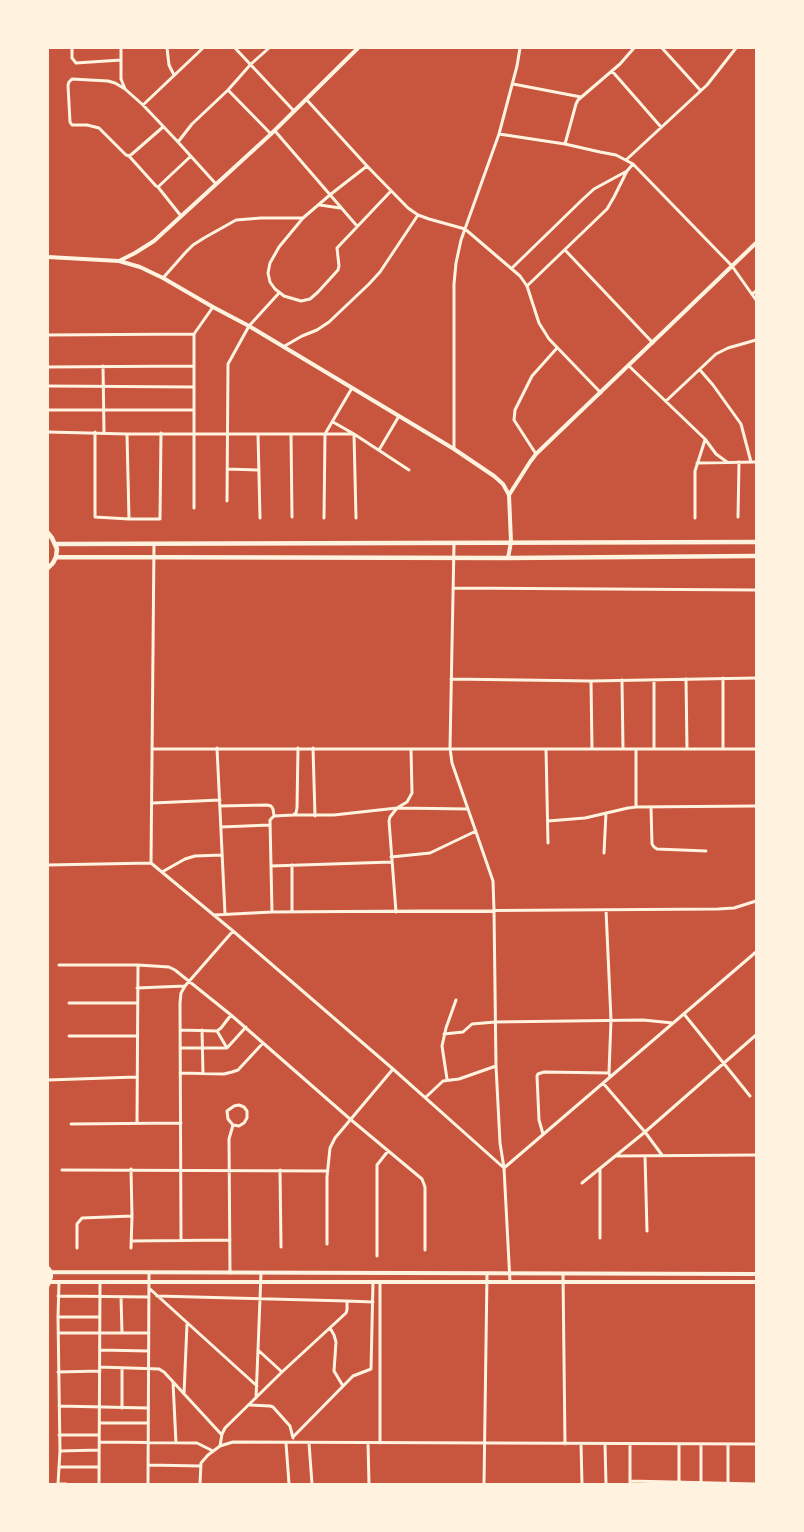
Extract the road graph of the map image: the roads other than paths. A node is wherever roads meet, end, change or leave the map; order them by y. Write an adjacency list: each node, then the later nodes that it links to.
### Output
1 (72, 48): 12 (street)
2 (121, 48): 12 (street)
3 (167, 48): 15 (street)
4 (203, 48): 15 (street)
5 (235, 48): 13 (street)
6 (269, 48): 13 (street)
7 (358, 48): 21 (street)
8 (520, 48): 16 (street)
9 (634, 48): 14 (street)
10 (662, 48): 19 (street)
11 (736, 48): 19 (street)
12 (121, 60): 17 (street)
13 (251, 64): 18 (street); 23 (street)
14 (612, 71): 20 (street); 25 (street)
15 (174, 75): 22 (street)
16 (513, 84): 20 (street); 27 (street)
17 (125, 89): 22 (street); 30 (street)
18 (228, 90): 26 (street); 28 (street)
19 (701, 91): 25 (street)
20 (582, 97): 29 (street)
21 (306, 98): 23 (street); 34 (street)
22 (143, 105): 24 (street)
23 (294, 111): 26 (street)
24 (163, 126): 28 (street); 30 (street)
25 (661, 127): 32 (street)
26 (273, 132): 36 (street); 39 (street)
27 (499, 134): 29 (street); 46 (street)
28 (178, 142): 31 (street)
29 (565, 144): 32 (street)
30 (129, 156): 37 (street)
31 (191, 156): 36 (street); 37 (street)
32 (626, 160): 33 (street)
33 (633, 164): 35 (street); 51 (street)
34 (367, 166): 38 (street); 39 (street)
35 (627, 171): 48 (street); 52 (street)
36 (216, 184): 43 (street)
37 (158, 187): 43 (street)
38 (391, 190): 42 (street); 45 (street)
39 (330, 194): 40 (street); 41 (street)
40 (320, 204): 41 (street); 44 (street)
41 (340, 208): 45 (street)
42 (418, 215): 46 (street); 65 (street)
43 (182, 217): 50 (street)
44 (303, 218): 53 (street); 56 (street)
45 (357, 226): 56 (street)
46 (465, 229): 52 (street); 95 (street)
47 (756, 243): 51 (street)
48 (565, 250): 54 (street); 64 (street)
49 (48, 257): 50 (street)
50 (119, 260): 53 (street)
51 (732, 266): 57 (street); 64 (street)
52 (512, 268): 54 (street)
53 (163, 278): 59 (street)
54 (527, 286): 66 (street)
55 (756, 291): 57 (street)
56 (280, 293): 60 (street)
57 (752, 294): 58 (street)
58 (756, 300)
59 (213, 307): 60 (street); 61 (street)
60 (249, 326): 65 (street); 89 (street)
61 (194, 334): 62 (street); 68 (street)
62 (48, 335)
63 (756, 340): 71 (street)
64 (653, 343): 69 (street)
65 (283, 347): 75 (street)
66 (557, 348): 76 (street); 97 (street)
67 (103, 366): 68 (street); 70 (street); 73 (street)
68 (193, 366): 74 (street)
69 (629, 366): 76 (street); 77 (street)
70 (48, 367)
71 (700, 370): 77 (street); 100 (street)
72 (48, 386): 73 (street)
73 (103, 387): 74 (street); 79 (street)
74 (194, 387): 80 (street)
75 (352, 388): 81 (street); 82 (street)
76 (601, 393): 97 (street)
77 (666, 401): 94 (street)
78 (48, 410): 79 (street)
79 (104, 410): 80 (street); 85 (street)
80 (193, 410): 88 (street)
81 (399, 416): 95 (street); 96 (street)
82 (332, 422): 92 (street); 93 (street)
83 (48, 432): 84 (street)
84 (95, 432): 85 (street); 115 (street)
85 (104, 432): 87 (street)
86 (161, 433): 87 (street); 88 (street); 115 (street)
87 (127, 434): 115 (street)
88 (195, 434): 89 (street); 108 (street)
89 (227, 434): 90 (street); 103 (street)
90 (258, 434): 91 (street); 104 (street)
91 (291, 434): 92 (street); 109 (street)
92 (325, 434): 93 (street); 112 (street)
93 (354, 434): 96 (street); 113 (street)
94 (705, 440): 98 (street); 102 (street)
95 (454, 449): 106 (street)
96 (379, 450): 105 (street)
97 (536, 454): 106 (street)
98 (726, 462): 99 (street); 102 (street)
99 (738, 462): 100 (street); 110 (street)
100 (751, 462): 101 (street)
101 (756, 462)
102 (697, 463): 114 (street)
103 (227, 469): 104 (street); 107 (street)
104 (258, 470): 111 (street)
105 (410, 470)
106 (509, 495): 117 (street)
107 (227, 501)
108 (194, 508)
109 (292, 517)
110 (738, 517)
111 (260, 518)
112 (324, 518)
113 (356, 518)
114 (695, 518)
115 (128, 519)
116 (48, 533): 119 (main road)
117 (510, 542): 118 (main road); 121 (main road); 126 (street)
118 (756, 542)
119 (56, 544): 120 (main road); 124 (main road)
120 (154, 544): 121 (main road); 125 (street)
121 (454, 544): 123 (street)
122 (756, 556): 126 (main road)
123 (454, 557): 125 (main road); 126 (main road); 128 (street)
124 (56, 558): 125 (main road); 127 (main road)
125 (154, 558): 137 (street)
126 (508, 558)
127 (48, 568)
128 (453, 588): 129 (street); 132 (street)
129 (756, 590)
130 (723, 678): 131 (street); 133 (street); 149 (street)
131 (756, 678)
132 (451, 679): 136 (street); 141 (street)
133 (686, 679): 135 (street); 148 (street)
134 (622, 680): 135 (street); 136 (street); 145 (street)
135 (654, 680): 147 (street)
136 (591, 681): 144 (street)
137 (153, 748): 138 (street); 152 (street)
138 (217, 748): 139 (street); 151 (street)
139 (298, 748): 140 (street); 160 (street)
140 (312, 748): 142 (street); 162 (street)
141 (450, 748): 142 (street); 143 (street); 158 (street)
142 (410, 749): 157 (street)
143 (546, 749): 144 (street); 163 (street)
144 (592, 749): 145 (street)
145 (623, 749): 146 (street)
146 (636, 749): 147 (street); 155 (street)
147 (654, 749): 148 (street)
148 (687, 749): 149 (street)
149 (723, 749): 150 (street)
150 (756, 749)
151 (220, 800): 152 (street); 153 (street)
152 (153, 803): 173 (street)
153 (220, 806): 161 (street); 165 (street)
154 (756, 806): 156 (street)
155 (636, 807): 156 (street); 159 (street)
156 (651, 807): 168 (street)
157 (397, 808): 158 (street); 162 (street); 171 (street)
158 (468, 809): 166 (street)
159 (606, 813): 163 (street); 169 (street)
160 (293, 815): 161 (street); 162 (street)
161 (274, 816): 164 (street)
162 (315, 816)
163 (548, 821): 167 (street)
164 (270, 825): 165 (street); 176 (street)
165 (221, 827): 170 (street)
166 (476, 831): 171 (street); 179 (street)
167 (548, 843)
168 (706, 851)
169 (604, 853)
170 (222, 855): 177 (street); 184 (street)
171 (391, 857): 172 (street)
172 (392, 862): 175 (street); 183 (street)
173 (151, 863): 174 (street); 177 (street)
174 (48, 865)
175 (292, 865): 176 (street); 182 (street)
176 (270, 866): 181 (street)
177 (162, 872): 185 (street)
178 (756, 901): 180 (street)
179 (494, 910): 180 (street); 183 (street); 199 (street)
180 (606, 910): 198 (street)
181 (272, 912): 182 (street); 184 (street)
182 (292, 912): 183 (street)
183 (396, 912)
184 (225, 914): 185 (street)
185 (214, 915): 186 (street)
186 (233, 931): 190 (street); 215 (street)
187 (756, 952): 197 (street)
188 (59, 965): 189 (street)
189 (138, 965): 190 (street); 192 (street)
190 (189, 981): 191 (street); 196 (street)
191 (185, 986): 192 (street); 202 (street)
192 (137, 988): 194 (street)
193 (456, 1000): 205 (street)
194 (136, 1003): 195 (street); 208 (street)
195 (69, 1004)
196 (231, 1014): 201 (street); 204 (street)
197 (684, 1014): 200 (street); 213 (street)
198 (611, 1020): 199 (street); 200 (street); 218 (street)
199 (495, 1022): 205 (street); 214 (street)
200 (673, 1023): 218 (street)
201 (246, 1028): 209 (street); 211 (street)
202 (180, 1030): 203 (street); 210 (street)
203 (202, 1030): 204 (street); 212 (street)
204 (217, 1031): 211 (street)
205 (444, 1034): 220 (street)
206 (756, 1035): 213 (street)
207 (69, 1036): 208 (street)
208 (136, 1036): 219 (street)
209 (263, 1043): 217 (street); 225 (street)
210 (180, 1048): 212 (street); 216 (street)
211 (227, 1048): 212 (street)
212 (202, 1049): 217 (street)
213 (724, 1064): 223 (street); 230 (street)
214 (496, 1066): 220 (street); 237 (street)
215 (393, 1068): 224 (street); 225 (street)
216 (180, 1072): 217 (street); 227 (street)
217 (203, 1074)
218 (610, 1075): 222 (street); 231 (street)
219 (136, 1077): 221 (street); 226 (street)
220 (447, 1079): 224 (street)
221 (48, 1080)
222 (603, 1083): 230 (street); 231 (street)
223 (750, 1096)
224 (426, 1098): 237 (street)
225 (350, 1119): 232 (street); 244 (street)
226 (137, 1123): 227 (street); 228 (street)
227 (180, 1123): 240 (street)
228 (71, 1124)
229 (232, 1124): 229 (street); 242 (street)
230 (645, 1132): 234 (street); 236 (street)
231 (543, 1134): 237 (street)
232 (388, 1151): 256 (street); 257 (street)
233 (756, 1155): 236 (street)
234 (615, 1156): 235 (street); 238 (street)
235 (645, 1156): 236 (street); 247 (street)
236 (663, 1156)
237 (504, 1168): 264 (street)
238 (600, 1168): 245 (street); 248 (street)
239 (131, 1169): 240 (street); 241 (street); 246 (street)
240 (181, 1169): 242 (street); 249 (street)
241 (62, 1170)
242 (230, 1170): 243 (street); 250 (street)
243 (280, 1170): 244 (street); 253 (street)
244 (328, 1171): 252 (street)
245 (582, 1183)
246 (132, 1216): 251 (street); 254 (street)
247 (647, 1231)
248 (600, 1238)
249 (181, 1240): 250 (street); 251 (street)
250 (230, 1240): 261 (street)
251 (132, 1241): 255 (street)
252 (327, 1244)
253 (281, 1247)
254 (77, 1248)
255 (131, 1248)
256 (425, 1250)
257 (377, 1256)
258 (48, 1268): 259 (street)
259 (50, 1272): 260 (street); 277 (street)
260 (149, 1273): 261 (street); 269 (street)
261 (230, 1273): 262 (street)
262 (260, 1273): 263 (street); 270 (street)
263 (487, 1274): 264 (street); 273 (street)
264 (510, 1274): 265 (street); 274 (street)
265 (563, 1274): 266 (street); 276 (street)
266 (756, 1274)
267 (59, 1282): 268 (street); 277 (street); 279 (street)
268 (100, 1282): 269 (street); 280 (street)
269 (149, 1282): 270 (street); 278 (street)
270 (260, 1282): 271 (street); 284 (street)
271 (373, 1282): 272 (street); 286 (street)
272 (380, 1282): 273 (street); 326 (street)
273 (487, 1282): 274 (street); 327 (street)
274 (510, 1282): 276 (street)
275 (756, 1282): 276 (street)
276 (563, 1283): 328 (street)
277 (49, 1284)
278 (149, 1289): 281 (street); 283 (street)
279 (58, 1296): 280 (street); 287 (street)
280 (100, 1296): 282 (street); 288 (street)
281 (157, 1296): 284 (street); 289 (street)
282 (121, 1297): 283 (street); 293 (street)
283 (149, 1297): 294 (street)
284 (260, 1299): 285 (street); 296 (street)
285 (347, 1301): 286 (street); 290 (street)
286 (373, 1302): 305 (street)
287 (58, 1317): 288 (street); 292 (street)
288 (100, 1317): 291 (street)
289 (187, 1323): 304 (street); 306 (street)
290 (330, 1328): 302 (street); 305 (street)
291 (100, 1332): 292 (street); 293 (street); 295 (street)
292 (58, 1333): 301 (street)
293 (122, 1333): 294 (street)
294 (149, 1333): 297 (street)
295 (100, 1350): 297 (street); 300 (street)
296 (258, 1350): 302 (street); 304 (street)
297 (148, 1351): 299 (street)
298 (122, 1368): 299 (street); 300 (street); 311 (street)
299 (148, 1368): 303 (street); 312 (street)
300 (100, 1369): 301 (street); 310 (street)
301 (58, 1372): 309 (street)
302 (282, 1372): 307 (street)
303 (173, 1382): 306 (street); 324 (street)
304 (257, 1386): 307 (street)
305 (343, 1386): 318 (street)
306 (184, 1394): 315 (street)
307 (256, 1399): 308 (street)
308 (250, 1405): 315 (street); 318 (street)
309 (58, 1406): 310 (street); 316 (street)
310 (100, 1407): 311 (street); 313 (street)
311 (122, 1408): 312 (street)
312 (148, 1408): 314 (street)
313 (100, 1423): 314 (street); 317 (street)
314 (148, 1423): 320 (street)
315 (222, 1434): 336 (street)
316 (59, 1435): 317 (street); 338 (street)
317 (99, 1435): 319 (street)
318 (292, 1437): 322 (street)
319 (100, 1442): 320 (street); 337 (street)
320 (148, 1442): 324 (street); 340 (street)
321 (286, 1442): 322 (street); 336 (street); 352 (street)
322 (293, 1442): 323 (street)
323 (309, 1442): 325 (street); 353 (street)
324 (176, 1443): 339 (street)
325 (368, 1443): 326 (street); 354 (street)
326 (380, 1443): 327 (street)
327 (485, 1443): 328 (street); 355 (street)
328 (565, 1444): 329 (street)
329 (581, 1444): 330 (street); 356 (street)
330 (605, 1444): 331 (street); 357 (street)
331 (630, 1444): 332 (street); 344 (street)
332 (679, 1444): 333 (street); 346 (street)
333 (701, 1444): 334 (street); 358 (street)
334 (728, 1444): 335 (street); 359 (street)
335 (756, 1444)
336 (220, 1446): 339 (street)
337 (99, 1450): 338 (street); 343 (street)
338 (60, 1451): 342 (street)
339 (213, 1451): 341 (street)
340 (148, 1465): 341 (street); 350 (street)
341 (201, 1466): 351 (street)
342 (59, 1467): 343 (street); 347 (street)
343 (99, 1468): 349 (street)
344 (630, 1483): 345 (street)
345 (654, 1483): 346 (street)
346 (680, 1483): 358 (street)
347 (58, 1484): 348 (street)
348 (66, 1484)
349 (100, 1484)
350 (148, 1484)
351 (200, 1484)
352 (289, 1484)
353 (312, 1484)
354 (369, 1484)
355 (484, 1484)
356 (582, 1484)
357 (606, 1484)
358 (702, 1484): 359 (street)
359 (728, 1484): 360 (street)
360 (756, 1484)

